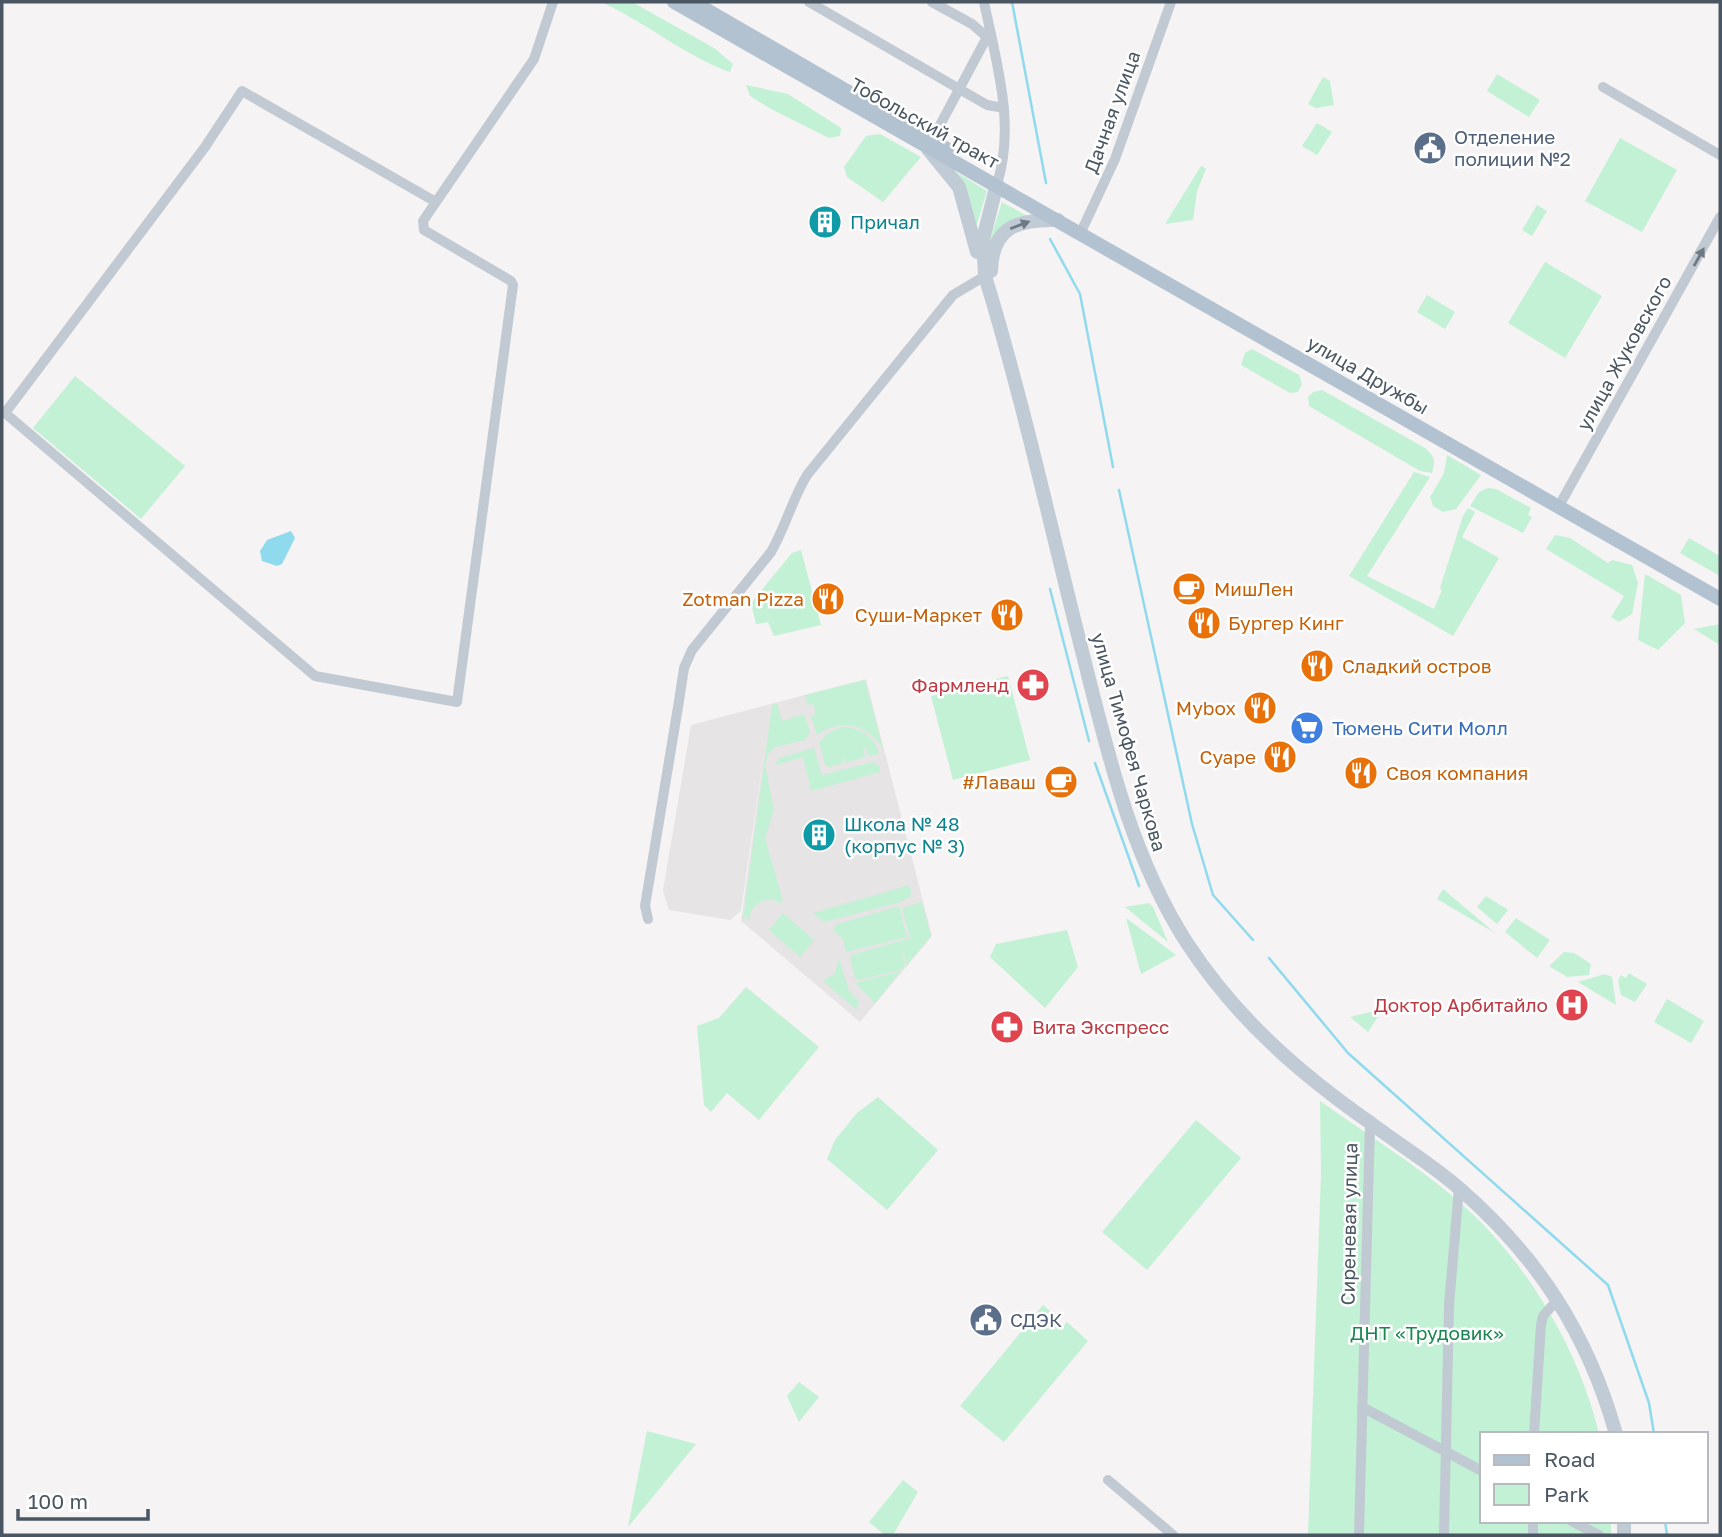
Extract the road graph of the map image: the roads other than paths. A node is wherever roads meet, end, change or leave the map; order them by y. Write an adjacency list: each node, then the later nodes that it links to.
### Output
1 (553, 2): 16 (street)
2 (674, 2): 9 (main road, Тобольский тракт)
3 (693, 2): 9 (main road, Тобольский тракт)
4 (809, 2): 11 (street)
5 (932, 2): 8 (street)
6 (984, 2): 8 (street)
7 (1171, 2): 19 (street, Дачная улица)
8 (989, 37): 11 (street); 12 (street)
9 (769, 51): 13 (main road, Тобольский тракт)
10 (1603, 88): 14 (street)
11 (961, 90): 12 (street); 13 (street)
12 (1004, 108): 15 (street)
13 (930, 144): 15 (main road, Тобольский тракт); 20 (main road)
14 (1720, 155)
15 (997, 184): 18 (main road, улица Дружбы); 20 (main road, улица Тимофея Чаркова)
16 (436, 202): 16 (street)
17 (1720, 217): 22 (street, улица Жуковского, one-way to 17)
18 (1059, 220): 19 (main road, улица Дружбы); 21 (main road, one-way to 18)
19 (1082, 232): 22 (main road, улица Дружбы)
20 (985, 276): 21 (main road, улица Тимофея Чаркова); 24 (street)
21 (992, 300): 25 (main road, улица Тимофея Чаркова)
22 (1559, 506): 23 (main road, улица Дружбы)
23 (1720, 599)
24 (648, 919)
25 (1370, 1123): 26 (main road, улица Тимофея Чаркова); 28 (street, Сиреневая улица)
26 (1459, 1188): 27 (main road, улица Тимофея Чаркова); 31 (street)
27 (1558, 1299): 29 (street); 30 (main road, улица Тимофея Чаркова)
28 (1362, 1407): 31 (street); 36 (street, Сиреневая улица)
29 (1534, 1432)
30 (1615, 1432)
31 (1446, 1451): 32 (street); 37 (street)
32 (1480, 1470)
33 (1108, 1480): 35 (street)
34 (1575, 1523): 38 (street)
35 (1173, 1535)
36 (1359, 1535)
37 (1444, 1535)
38 (1599, 1535)

